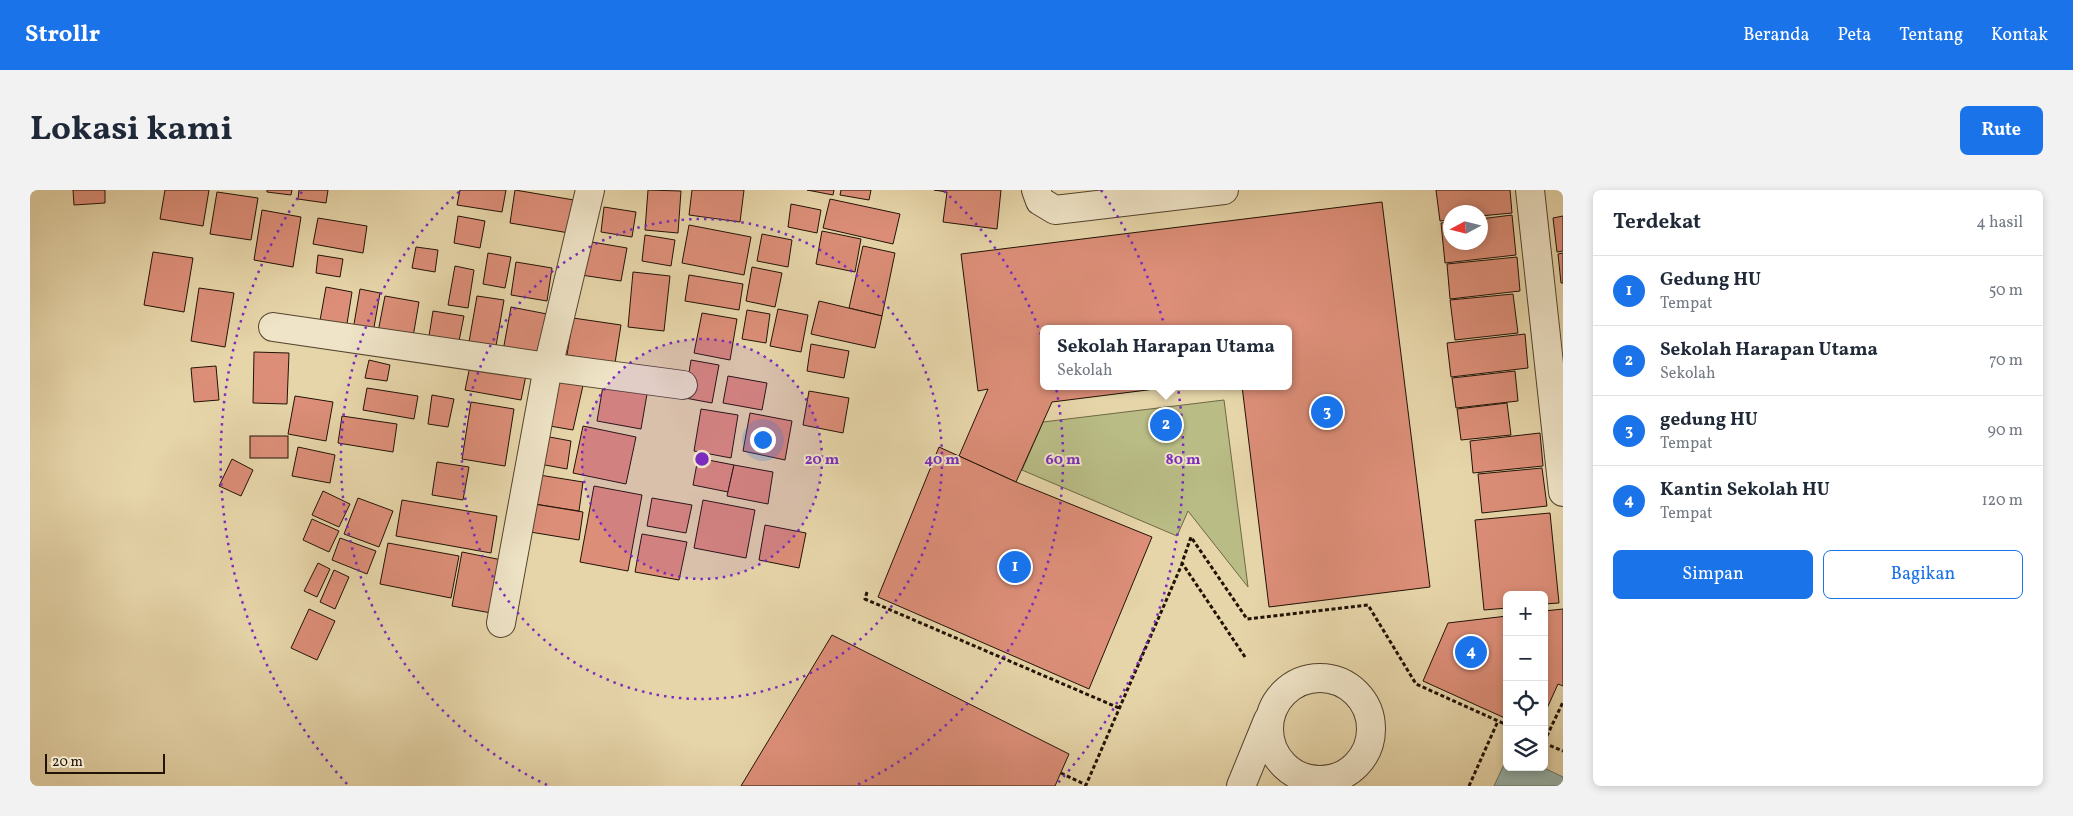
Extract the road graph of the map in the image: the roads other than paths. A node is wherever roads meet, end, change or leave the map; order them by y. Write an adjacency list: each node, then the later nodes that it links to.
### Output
1 (590, 190): 6 (street)
2 (1036, 190): 3 (street)
3 (1224, 190)
4 (1530, 190): 8 (street)
5 (273, 327): 6 (street)
6 (548, 367): 7 (street); 9 (street)
7 (683, 384)
8 (1563, 492)
9 (500, 623)
10 (1271, 714): 11 (street); 11 (street); 12 (street)
11 (1341, 781)
12 (1241, 786)

